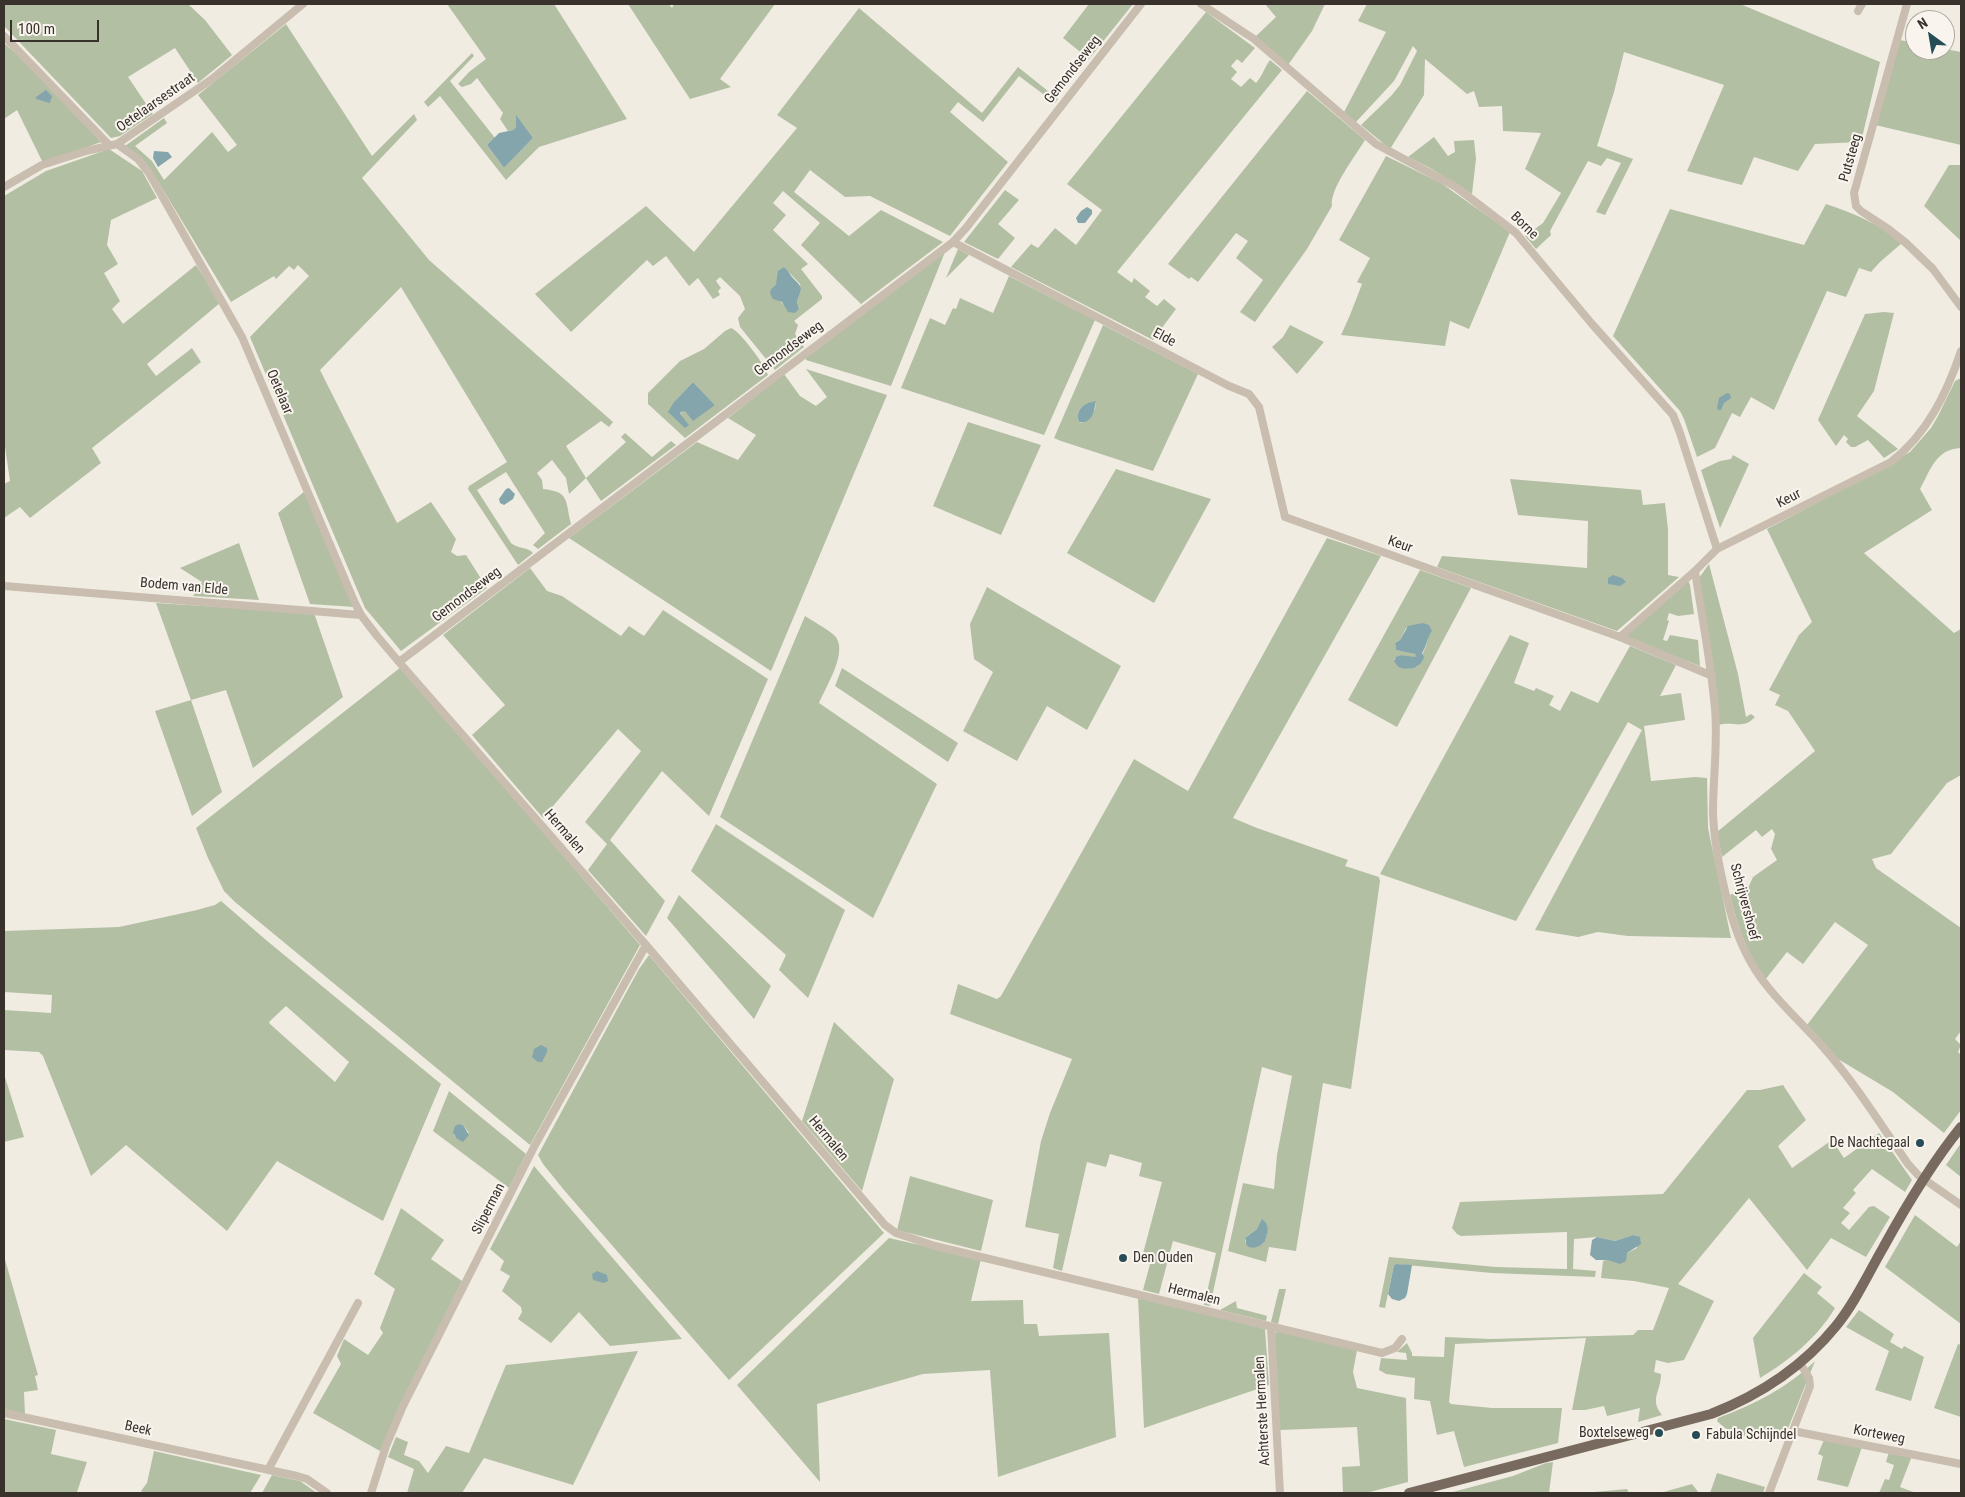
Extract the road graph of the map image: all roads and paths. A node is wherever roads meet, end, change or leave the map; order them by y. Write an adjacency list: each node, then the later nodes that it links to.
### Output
1 (303, 4): 7 (street, Oetelaarsestraat)
2 (1141, 4): 9 (street, Gemondseweg)
3 (1202, 4): 5 (street, Borne)
4 (1908, 4): 10 (street, Putsteeg)
5 (1212, 7): 14 (street, Borne)
6 (4, 36): 7 (street, Oetelaar)
7 (113, 145): 8 (street, Oetelaarsestraat); 17 (street, Oetelaar)
8 (4, 187)
9 (953, 242): 13 (street, Elde); 19 (street, Gemondseweg)
10 (1961, 307)
11 (1961, 351): 12 (street, Keur)
12 (1957, 374): 14 (street, Keur)
13 (1285, 517): 18 (street, Keur)
14 (1717, 549): 15 (street, Keur)
15 (1695, 571): 18 (street, Keur); 20 (street, Schrijvershoef)
16 (4, 586): 17 (street, Bodem van Elde)
17 (362, 614): 19 (street, Oetelaar)
18 (1620, 637): 20 (street, Keur)
19 (399, 662): 21 (street, Hermalen)
20 (1710, 675): 23 (street, Schrijvershoef)
21 (646, 945): 26 (street, Hermalen); 34 (street, Sliperman)
22 (1961, 1127): 23 (main road)
23 (1925, 1178): 24 (street, Schrijvershoef); 28 (main road)
24 (1961, 1205)
25 (358, 1303): 32 (street)
26 (1271, 1328): 27 (street, Hermalen); 35 (street, Achterste Hermalen)
27 (1402, 1339)
28 (1800, 1363): 30 (street); 36 (main road)
29 (4, 1413): 32 (street, Beek)
30 (1793, 1431): 31 (street, Korteweg); 37 (street)
31 (1961, 1464)
32 (268, 1470): 33 (street, Beek)
33 (327, 1493)
34 (371, 1493)
35 (1280, 1493)
36 (1409, 1493)
37 (1769, 1493)

